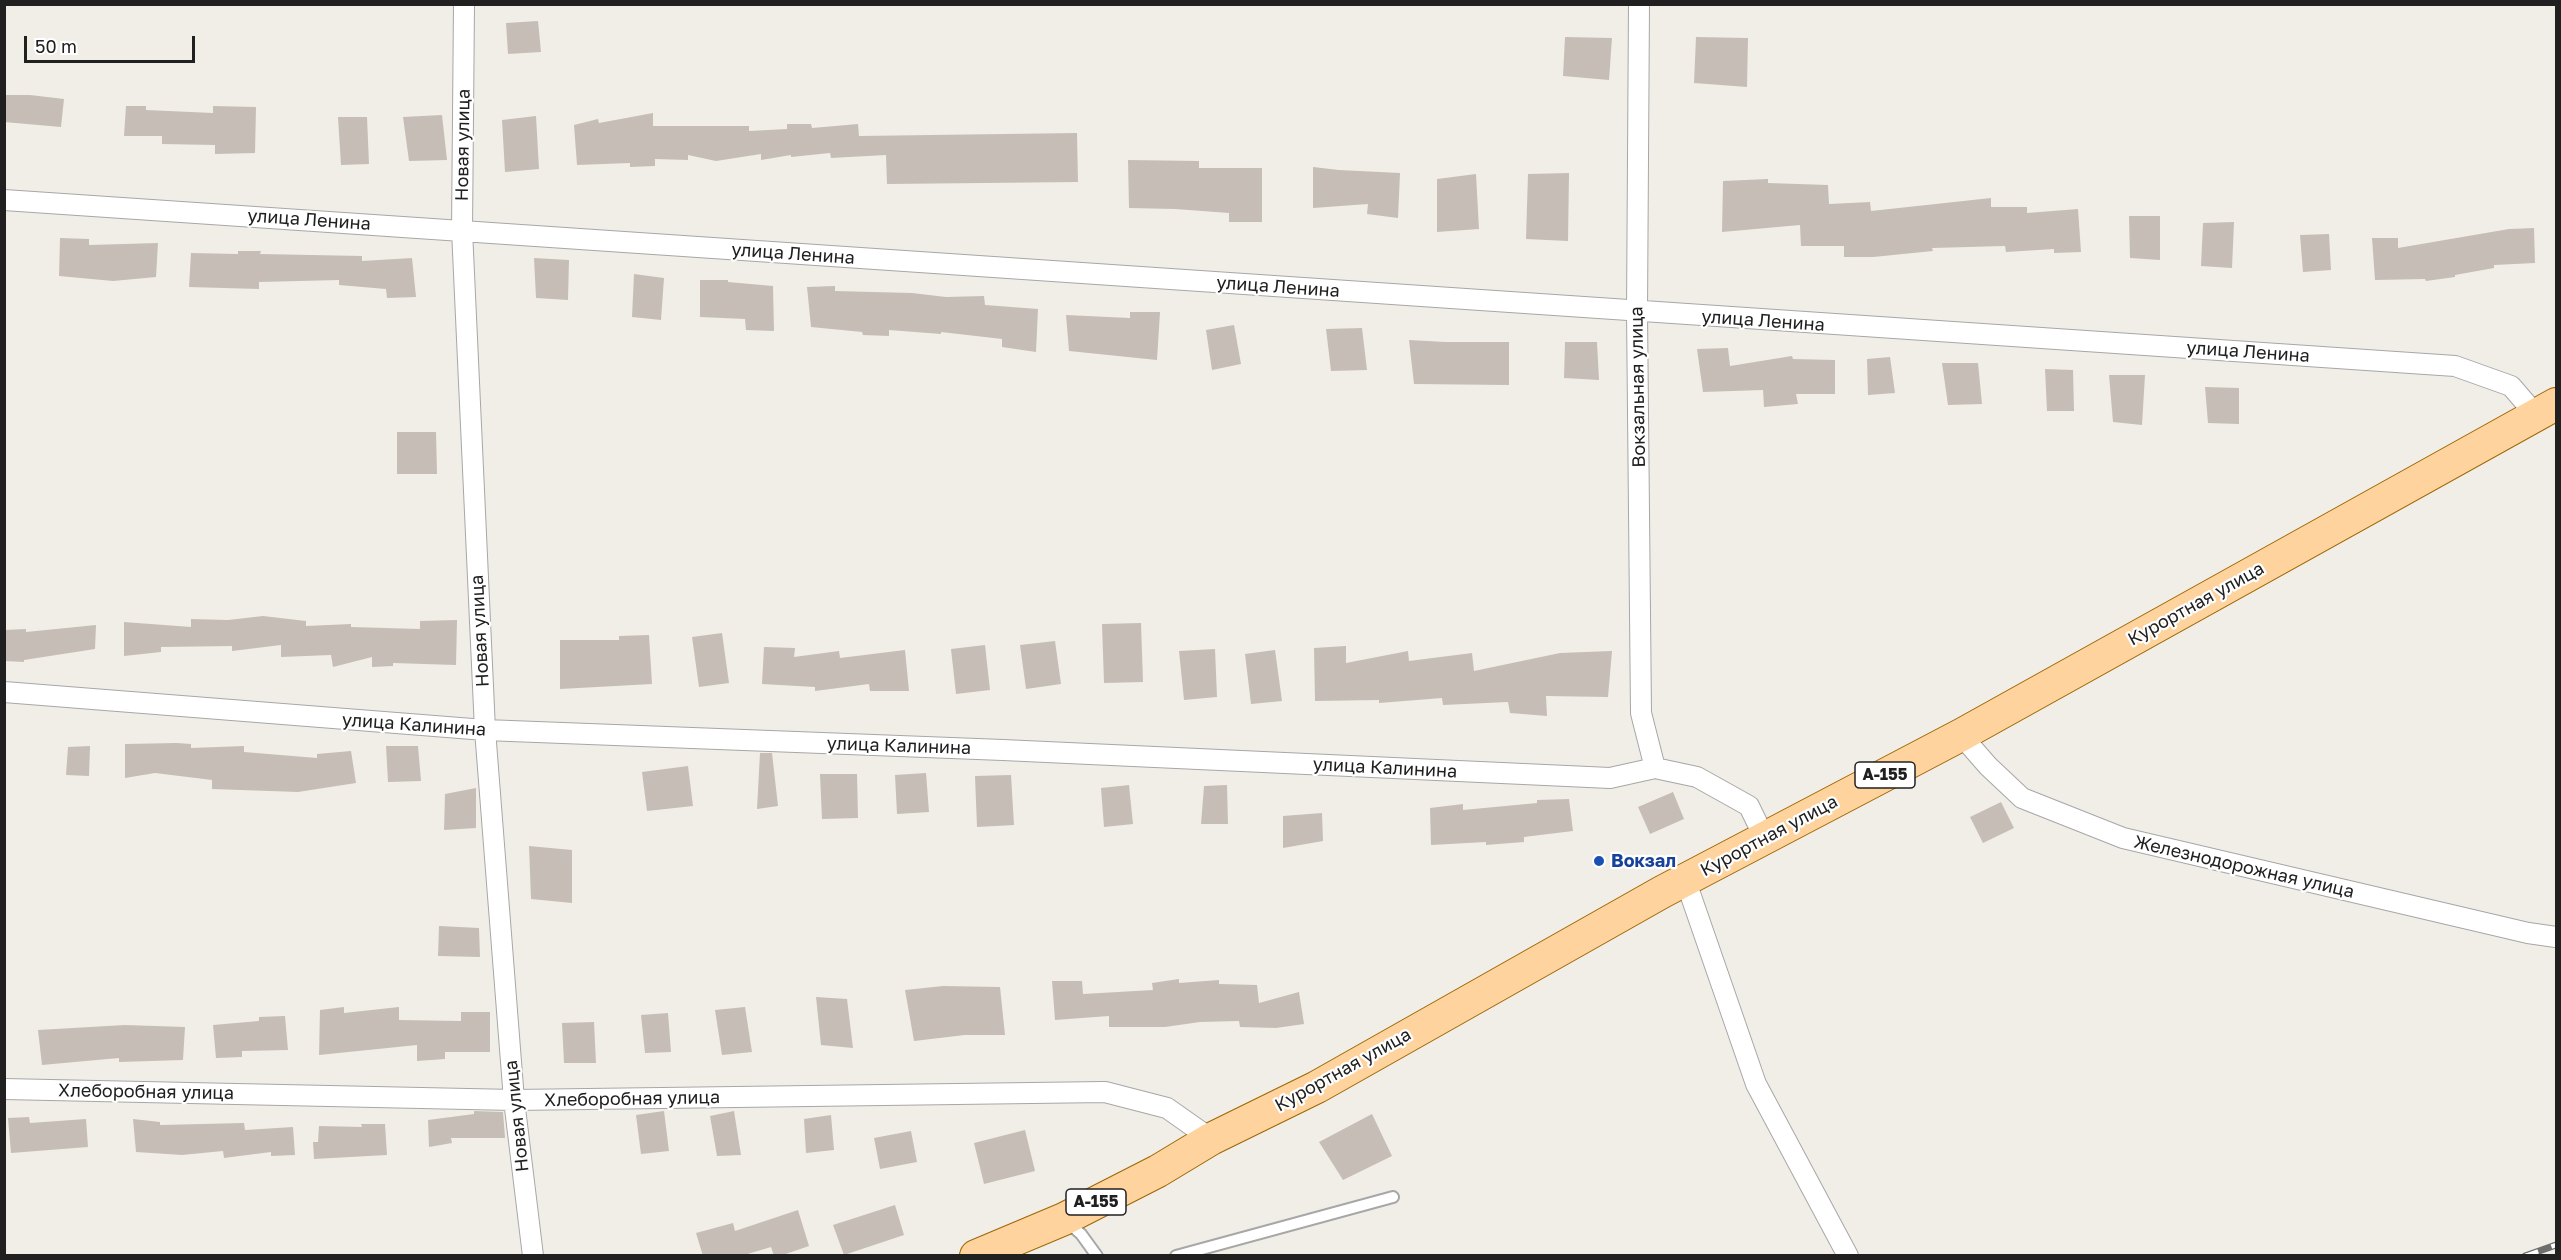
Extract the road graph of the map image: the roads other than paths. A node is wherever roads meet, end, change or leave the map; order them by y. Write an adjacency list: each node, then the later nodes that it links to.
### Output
1 (464, 4): 4 (street, Новая улица)
2 (1639, 4): 5 (street, Вокзальная улица)
3 (4, 200): 4 (street, улица Ленина)
4 (462, 230): 5 (street, улица Ленина); 8 (street, Новая улица)
5 (1637, 312): 6 (street, улица Ленина); 10 (street, Вокзальная улица)
6 (2546, 410): 9 (main road, Курортная улица / А-155)
7 (4, 692): 8 (street, улица Калинина)
8 (485, 730): 10 (street, улица Калинина); 15 (street, Новая улица)
9 (1961, 735): 11 (main road, Курортная улица / А-155); 13 (street, Железнодорожная улица)
10 (1655, 768): 11 (street, улица Калинина)
11 (1764, 839): 12 (main road, Курортная улица / А-155)
12 (1685, 879): 16 (main road, Курортная улица / А-155); 23 (street)
13 (2556, 937)
14 (4, 1089): 15 (street, Хлеборобная улица)
15 (514, 1100): 16 (street, Хлеборобная улица); 19 (street, Новая улица)
16 (1211, 1139): 18 (main road, Курортная улица / А-155)
17 (1394, 1197): 22 (lane)
18 (1064, 1218): 20 (main road, Курортная улица / А-155); 21 (lane)
19 (533, 1256)
20 (976, 1256)
21 (1097, 1256)
22 (1176, 1256)
23 (1848, 1256)

